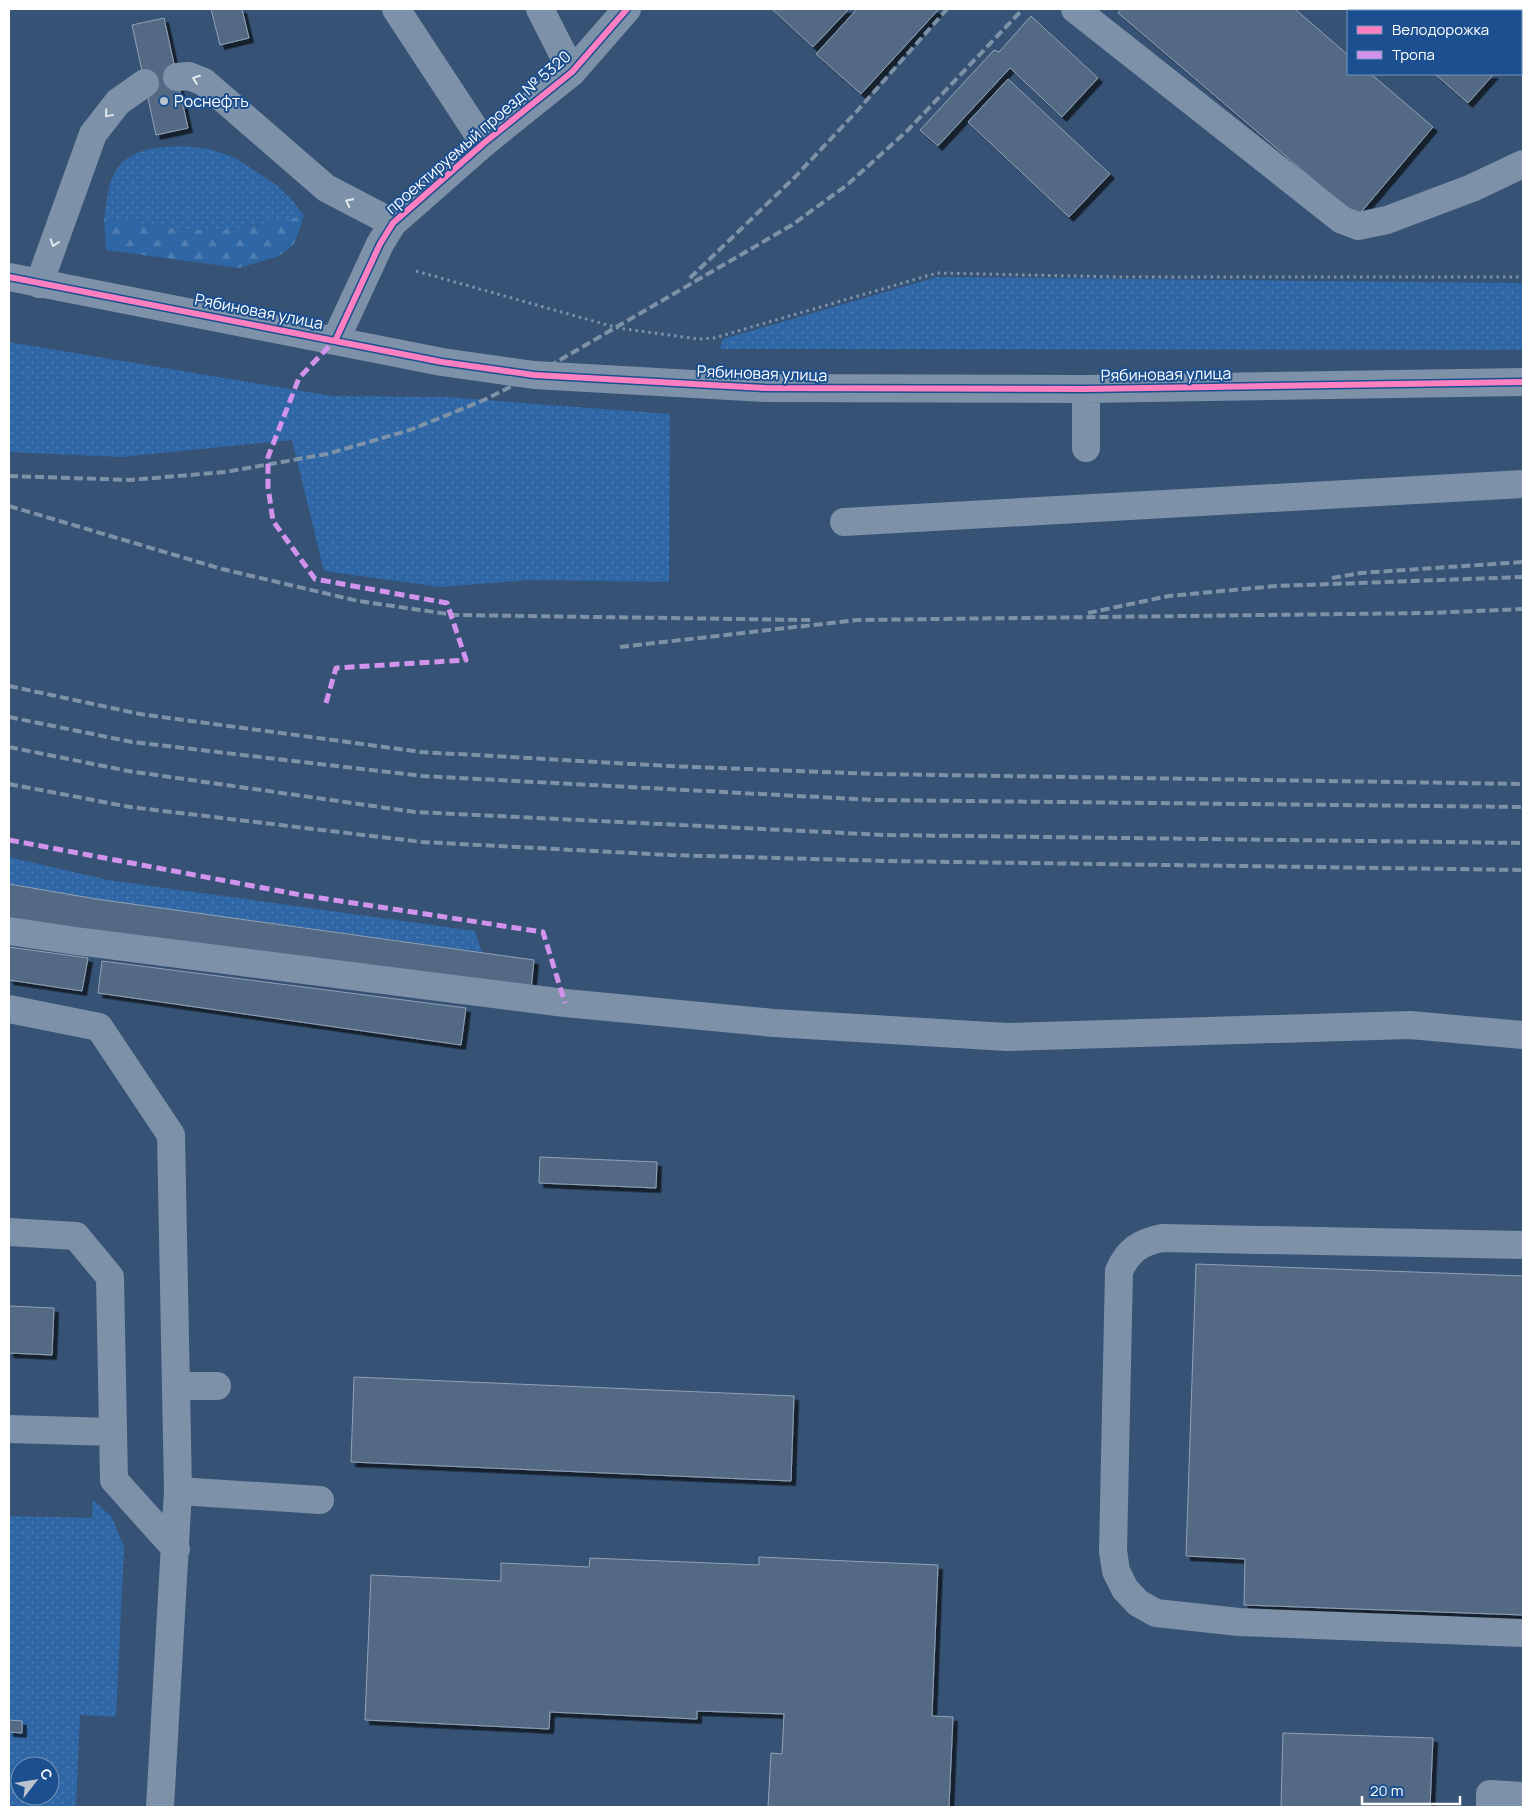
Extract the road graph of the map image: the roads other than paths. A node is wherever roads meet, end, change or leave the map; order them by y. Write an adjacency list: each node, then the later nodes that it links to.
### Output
1 (396, 9): 8 (street)
2 (540, 9): 5 (street)
3 (627, 9): 5 (street, проектируемый проезд № 5320)
4 (1075, 9): 9 (street)
5 (572, 72): 8 (street, проектируемый проезд № 5320)
6 (177, 77): 10 (street, one-way to 6)
7 (145, 84): 12 (street, one-way to 12)
8 (484, 143): 10 (street, проектируемый проезд № 5320)
9 (1523, 164)
10 (393, 223): 13 (street, проектируемый проезд № 5320)
11 (9, 277): 12 (street, Рябиновая улица)
12 (39, 284): 13 (street, Рябиновая улица)
13 (336, 339): 15 (street, Рябиновая улица)
14 (1523, 382): 15 (street, Рябиновая улица)
15 (1086, 389): 16 (street)
16 (1086, 448)
17 (1523, 484): 18 (street)
18 (844, 522)
19 (9, 931): 21 (street)
20 (9, 1009): 24 (street)
21 (1523, 1035)
22 (9, 1232): 27 (street)
23 (1523, 1245): 31 (street)
24 (177, 1386): 25 (street); 28 (street)
25 (217, 1386)
26 (9, 1429): 27 (street)
27 (112, 1432): 30 (street)
28 (178, 1491): 29 (street); 30 (street)
29 (320, 1500)
30 (176, 1549): 33 (street)
31 (1523, 1633)
32 (1523, 1796): 34 (street)
33 (160, 1807)
34 (1490, 1807)

